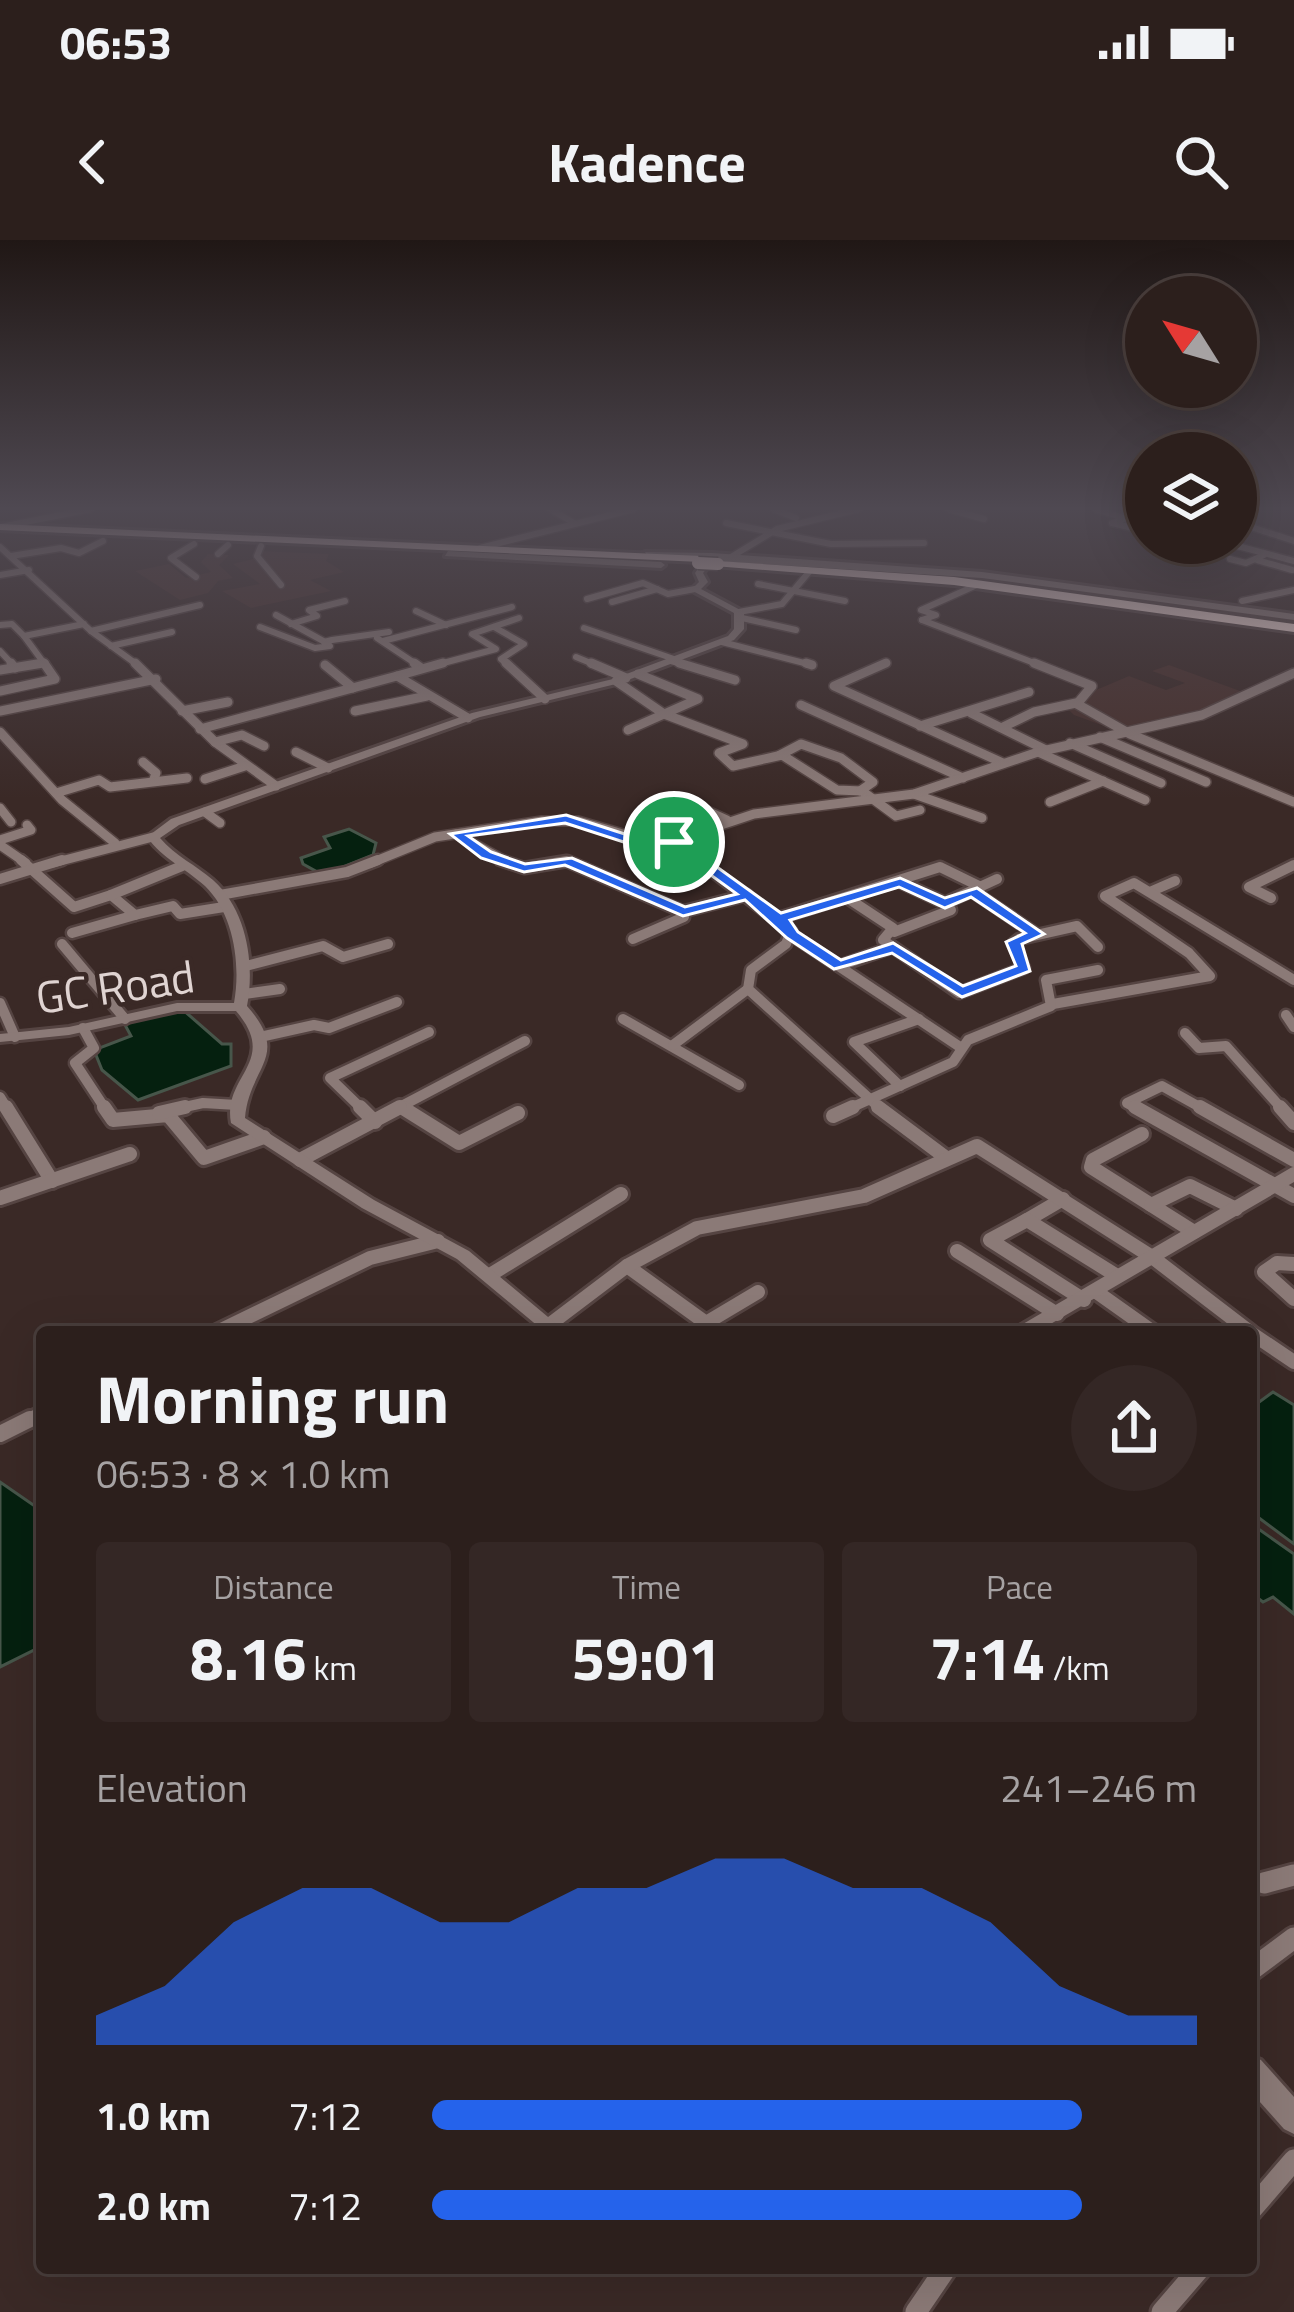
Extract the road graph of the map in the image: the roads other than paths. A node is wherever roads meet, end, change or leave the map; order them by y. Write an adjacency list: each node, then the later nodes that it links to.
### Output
1 (65, 606): 20 (street)
2 (197, 606): 20 (street)
3 (327, 606): 15 (street)
4 (725, 606): 11 (street)
5 (783, 606): 11 (street)
6 (930, 606): 53 (street)
7 (1157, 606): 14 (highway)
8 (1183, 606): 14 (highway)
9 (512, 607): 17 (street)
10 (416, 610): 17 (street)
11 (741, 615): 22 (street); 27 (street)
12 (276, 616): 15 (street)
13 (519, 618): 19 (street)
14 (1294, 622)
15 (291, 624): 28 (street)
16 (0, 625): 25 (street)
17 (446, 625): 26 (street)
18 (260, 627): 28 (street)
19 (494, 627): 38 (street); 50 (street)
20 (88, 628): 25 (street); 29 (street)
21 (584, 628): 32 (street)
22 (796, 630)
23 (172, 632): 29 (street)
24 (389, 632): 26 (street)
25 (24, 635): 33 (street)
26 (377, 638): 28 (street); 38 (street)
27 (722, 641): 32 (street); 36 (street)
28 (325, 642)
29 (111, 646): 43 (street)
30 (0, 651): 37 (street)
31 (576, 657): 42 (street)
32 (672, 660): 42 (street); 44 (street)
33 (46, 663): 37 (street); 45 (street)
34 (887, 663): 61 (street)
35 (325, 665): 46 (street)
36 (812, 665)
37 (15, 668): 39 (street)
38 (421, 668): 41 (street)
39 (0, 670)
40 (1294, 673): 65 (street)
41 (398, 676): 46 (street); 49 (street)
42 (626, 677): 50 (street); 59 (street); 59 (street)
43 (156, 680): 51 (street); 56 (street)
44 (735, 680)
45 (43, 682): 47 (street); 51 (street)
46 (352, 688): 63 (street)
47 (0, 691)
48 (1029, 692): 58 (street)
49 (428, 696): 57 (street); 60 (street)
50 (545, 699): 60 (street)
51 (56, 700): 55 (street)
52 (228, 702): 56 (street)
53 (1076, 703): 62 (street); 65 (street)
54 (801, 705): 80 (street)
55 (0, 711)
56 (182, 711): 63 (street)
57 (356, 711)
58 (971, 713): 61 (street); 62 (street)
59 (664, 714): 64 (street); 73 (street)
60 (468, 718): 77 (street)
61 (920, 726): 75 (street)
62 (1003, 727): 71 (street)
63 (200, 729): 68 (street)
64 (628, 730)
65 (1126, 731): 67 (street); 93 (street)
66 (0, 732): 88 (street)
67 (1098, 736): 69 (street); 84 (street)
68 (215, 742): 70 (street); 76 (street)
69 (1070, 743): 71 (street); 78 (street)
70 (264, 746)
71 (1042, 751): 75 (street); 83 (street)
72 (296, 752): 77 (street)
73 (780, 755): 87 (street); 87 (street)
74 (143, 762): 81 (street)
75 (1004, 764): 80 (street)
76 (245, 766): 82 (street); 86 (street)
77 (328, 768): 86 (street)
78 (1138, 773): 83 (street); 85 (street)
79 (187, 778): 81 (street)
80 (963, 778): 89 (street)
81 (154, 779): 88 (street)
82 (205, 779)
83 (1106, 782): 91 (street); 92 (street)
84 (1206, 782)
85 (1161, 783)
86 (276, 786): 96 (street)
87 (860, 790): 90 (street)
88 (56, 793): 105 (street)
89 (914, 794): 90 (street); 97 (street)
90 (872, 800): 95 (street); 98 (street)
91 (1145, 800)
92 (1050, 802)
93 (1294, 802)
94 (656, 808): 98 (street)
95 (920, 810)
96 (205, 812): 99 (street); 102 (street)
97 (982, 818)
98 (728, 820): 103 (street)
99 (220, 823)
100 (27, 825): 104 (street)
101 (456, 834): 103 (street); 119 (street); 121 (street)
102 (153, 837): 105 (street); 107 (street)
103 (674, 842): 116 (street)
104 (0, 843): 108 (street)
105 (115, 843): 108 (street)
106 (1294, 865): 117 (street)
107 (182, 866): 115 (street); 119 (street)
108 (33, 868): 109 (street); 115 (street)
109 (0, 879)
110 (997, 879): 113 (street)
111 (1175, 881): 114 (street)
112 (900, 882): 113 (street); 118 (street); 120 (street)
113 (977, 889): 120 (street); 125 (street)
114 (1152, 891): 134 (street); 140 (street)
115 (111, 895): 122 (street)
116 (747, 895): 121 (street); 123 (street)
117 (1271, 898)
118 (849, 899): 123 (street); 124 (street)
119 (222, 901): 122 (street); 132 (street)
120 (945, 903): 124 (street)
121 (683, 912): 127 (street)
122 (135, 915): 141 (street)
123 (779, 918): 126 (street)
124 (894, 932): 129 (street)
125 (1036, 934): 129 (street); 130 (street)
126 (792, 935): 131 (street); 136 (street)
127 (633, 939)
128 (388, 944): 132 (street)
129 (893, 947): 131 (street)
130 (1098, 947)
131 (839, 966): 143 (street)
132 (242, 967): 137 (street)
133 (1098, 970): 140 (street)
134 (1294, 980)
135 (280, 989): 137 (street)
136 (748, 989): 150 (street); 155 (street)
137 (242, 1001): 141 (street, GC Road); 147 (street)
138 (397, 1001): 147 (street)
139 (0, 1003): 148 (street)
140 (1053, 1004): 151 (street)
141 (124, 1018): 144 (street, GC Road)
142 (623, 1019): 150 (street)
143 (919, 1019): 151 (street); 153 (street)
144 (82, 1028): 148 (street, GC Road); 158 (street)
145 (429, 1032): 161 (street)
146 (1185, 1033): 162 (street)
147 (260, 1036): 156 (street)
148 (8, 1037)
149 (524, 1041): 157 (street)
150 (673, 1045): 152 (street)
151 (960, 1047): 153 (street)
152 (739, 1085)
153 (900, 1086): 155 (street)
154 (0, 1097): 170 (street)
155 (867, 1100): 160 (street); 166 (street)
156 (237, 1105): 158 (street); 164 (street)
157 (403, 1108): 159 (street); 161 (street)
158 (159, 1113): 164 (street)
159 (518, 1113)
160 (833, 1116)
161 (375, 1122): 167 (street)
162 (1294, 1123)
163 (1142, 1134): 176 (street)
164 (264, 1138): 167 (street)
165 (130, 1154): 170 (street)
166 (945, 1157): 175 (street); 184 (street)
167 (300, 1160): 180 (street)
168 (1294, 1160): 171 (street)
169 (1294, 1174): 171 (street)
170 (52, 1181): 174 (street)
171 (1274, 1187): 173 (street); 177 (street)
172 (621, 1194): 185 (street)
173 (1294, 1196)
174 (0, 1198)
175 (1063, 1199): 178 (street); 182 (street)
176 (1150, 1205): 177 (street); 179 (street)
177 (1236, 1209): 179 (street)
178 (1027, 1220): 186 (street); 188 (street)
179 (1195, 1232): 182 (street)
180 (438, 1241): 185 (street); 191 (street)
181 (957, 1251): 190 (street)
182 (1152, 1257): 186 (street); 198 (street)
183 (1294, 1264): 189 (street)
184 (627, 1266): 193 (street); 194 (street)
185 (490, 1275): 192 (street)
186 (1117, 1276): 188 (street)
187 (758, 1292): 195 (street)
188 (1091, 1296): 190 (street); 197 (street)
189 (1294, 1299)
190 (1058, 1314): 196 (street)
191 (229, 1326)
192 (550, 1326)
193 (554, 1326)
194 (708, 1326)
195 (710, 1326)
196 (1048, 1326)
197 (1143, 1326)
198 (1243, 1326)
199 (1257, 1336): 200 (street)
200 (1294, 1363)
201 (36, 1417): 202 (street)
202 (0, 1434)
203 (1294, 1875): 204 (street)
204 (1264, 1883)
205 (1294, 1938): 206 (street)
206 (1257, 1966)
207 (1257, 2077): 208 (street)
208 (1294, 2119)
209 (1294, 2161): 210 (street)
210 (1257, 2203)
211 (942, 2274): 213 (street)
212 (1195, 2274): 214 (street)
213 (916, 2312)
214 (1162, 2312)

